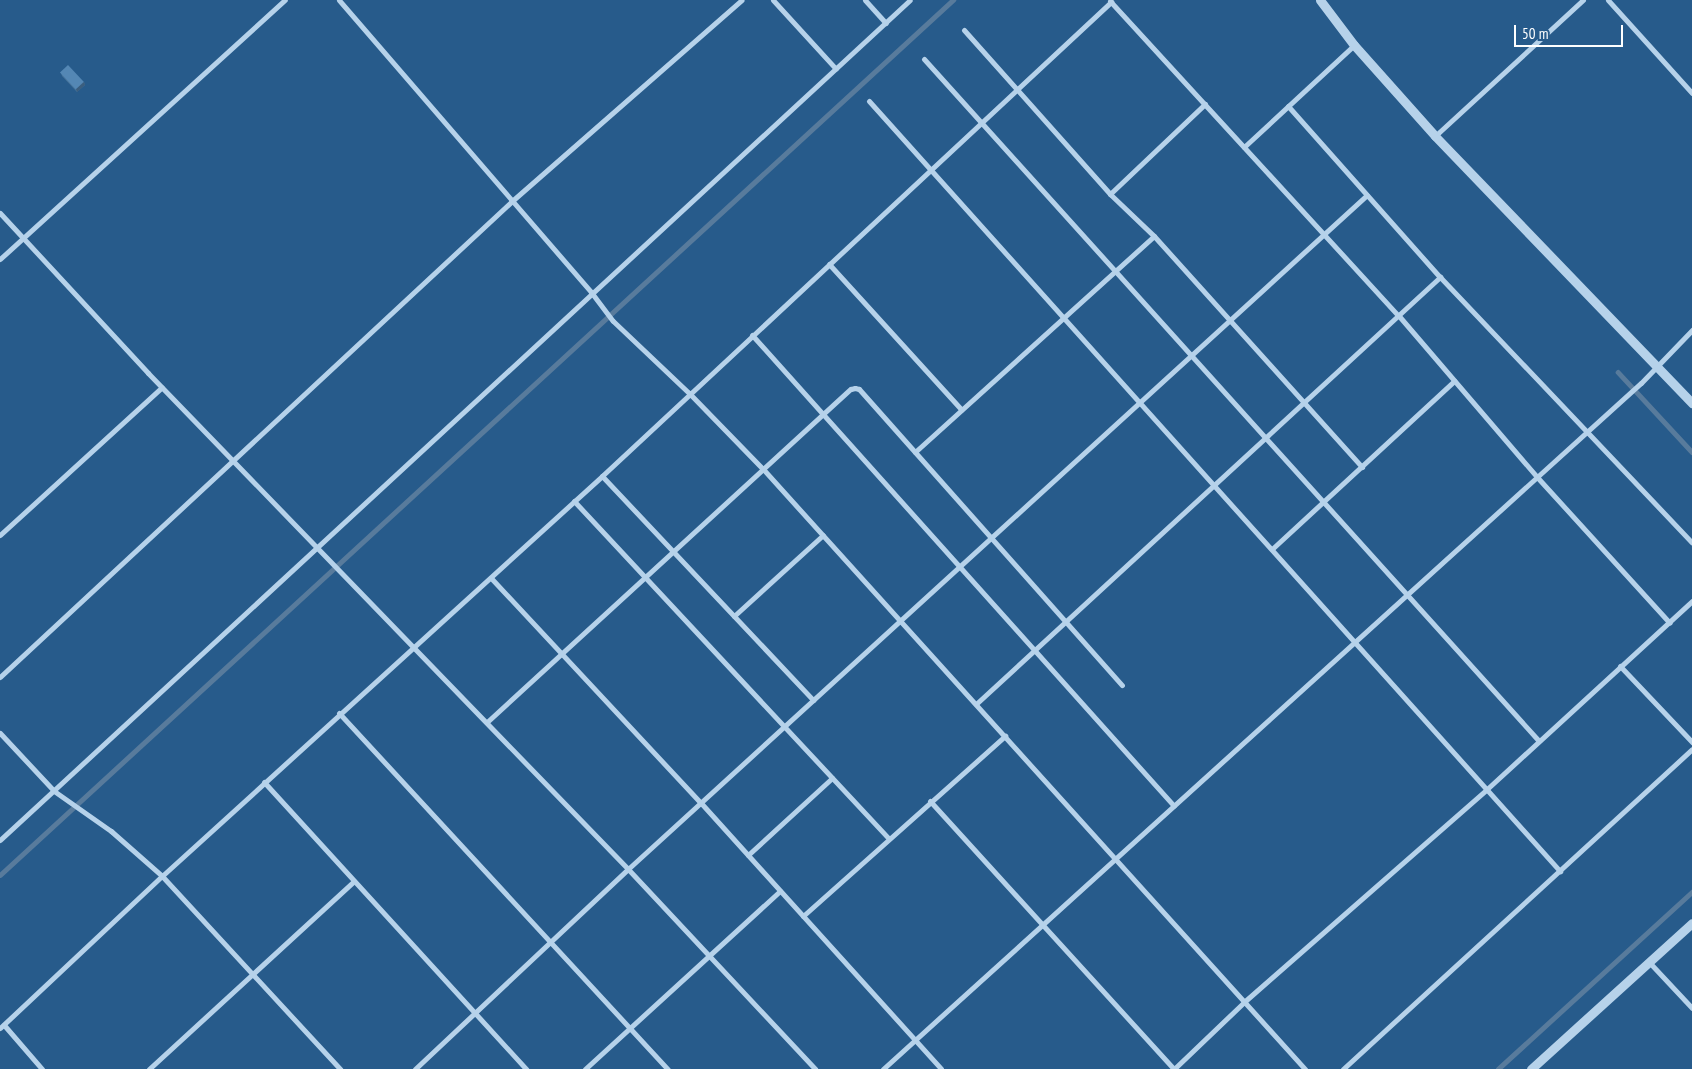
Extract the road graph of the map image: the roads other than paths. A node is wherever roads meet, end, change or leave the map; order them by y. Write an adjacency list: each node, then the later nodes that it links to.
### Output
1 (285, 0): 31 (street)
2 (339, 0): 27 (street)
3 (742, 0): 27 (street)
4 (773, 0): 15 (street)
5 (865, 0): 11 (street)
6 (910, 0): 11 (street)
7 (1320, 0): 13 (street)
8 (1583, 0): 22 (street)
9 (1608, 0): 17 (street)
10 (1110, 1): 16 (street); 19 (street)
11 (886, 23): 15 (street)
12 (964, 30): 16 (street)
13 (1354, 45): 20 (street); 22 (street)
14 (924, 59): 21 (street)
15 (836, 69): 36 (street)
16 (1017, 90): 21 (street); 25 (street)
17 (1692, 93)
18 (870, 101): 24 (street)
19 (1204, 104): 23 (street); 25 (street)
20 (1288, 106): 23 (street); 26 (street)
21 (981, 122): 24 (street); 34 (street)
22 (1435, 136): 43 (street)
23 (1244, 147): 29 (street)
24 (931, 169): 33 (street); 38 (street)
25 (1110, 194): 30 (street)
26 (1367, 195): 29 (street); 35 (street)
27 (512, 201): 36 (street); 55 (street)
28 (0, 213): 31 (street)
29 (1325, 235): 37 (street); 39 (street)
30 (1154, 236): 34 (street); 39 (street)
31 (23, 238): 32 (street); 45 (street)
32 (0, 259)
33 (829, 264): 41 (street); 50 (street)
34 (1115, 271): 38 (street); 42 (street)
35 (1440, 277): 37 (street); 52 (street)
36 (591, 292): 46 (street); 67 (street)
37 (1399, 316): 44 (street); 48 (street)
38 (1064, 317): 47 (street); 50 (street)
39 (1230, 322): 42 (street); 48 (street)
40 (1692, 330): 43 (street)
41 (752, 335): 46 (street); 51 (street)
42 (1192, 356): 47 (street); 53 (street)
43 (1655, 366): 49 (street); 52 (street)
44 (1454, 381): 56 (street); 59 (street)
45 (162, 387): 55 (street); 63 (street)
46 (689, 393): 57 (street); 58 (street)
47 (1141, 403): 60 (street); 65 (street)
48 (1304, 403): 53 (street); 56 (street)
49 (1692, 404)
50 (962, 410): 54 (street)
51 (823, 414): 54 (street); 57 (street); 70 (street)
52 (1587, 432): 59 (street); 66 (street)
53 (1266, 438): 60 (street); 62 (street)
54 (915, 452): 65 (street)
55 (233, 460): 67 (street); 84 (street)
56 (1362, 467): 62 (street)
57 (763, 469): 64 (street); 69 (street)
58 (602, 476): 61 (street); 69 (street)
59 (1537, 477): 73 (street); 78 (street)
60 (1214, 485): 68 (street); 77 (street)
61 (574, 501): 71 (street); 72 (street)
62 (1323, 502): 68 (street); 73 (street)
63 (0, 535)
64 (823, 535): 75 (street); 76 (street)
65 (992, 539): 70 (street); 77 (street)
66 (1692, 543)
67 (317, 548): 80 (street); 99 (street)
68 (1272, 549): 79 (street)
69 (673, 551): 71 (street); 75 (street)
70 (960, 567): 76 (street); 81 (street)
71 (645, 577): 82 (street); 90 (street)
72 (491, 578): 80 (street); 82 (street)
73 (1407, 594): 79 (street); 93 (street)
74 (1692, 601): 78 (street)
75 (734, 616): 86 (street)
76 (901, 621): 86 (street); 87 (street)
77 (1065, 622): 81 (street); 85 (street)
78 (1670, 623): 83 (street)
79 (1355, 642): 98 (street); 102 (street)
80 (414, 647): 88 (street); 89 (street)
81 (1034, 650): 87 (street); 102 (street)
82 (561, 654): 89 (street); 101 (street)
83 (1620, 666): 93 (street); 94 (street)
84 (0, 677)
85 (1122, 685)
86 (812, 700): 90 (street)
87 (976, 704): 92 (street)
88 (339, 713): 97 (street); 115 (street)
89 (487, 722): 107 (street)
90 (784, 727): 96 (street); 101 (street)
91 (0, 733): 99 (street)
92 (1005, 736): 100 (street); 106 (street)
93 (1539, 741): 98 (street)
94 (1692, 742)
95 (1692, 749): 108 (street)
96 (832, 778): 103 (street); 105 (street)
97 (264, 782): 109 (street); 110 (street)
98 (1487, 789): 108 (street); 119 (street)
99 (54, 791): 104 (street); 109 (street)
100 (930, 801): 103 (street); 114 (street)
101 (701, 803): 105 (street); 107 (street)
102 (1174, 806): 106 (street)
103 (888, 838): 112 (street)
104 (0, 840)
105 (748, 855): 111 (street)
106 (1116, 858): 114 (street); 119 (street)
107 (628, 869): 115 (street); 116 (street)
108 (1560, 870): 136 (street)
109 (162, 876): 118 (street); 122 (street)
110 (354, 881): 118 (street); 121 (street)
111 (780, 891): 112 (street); 116 (street)
112 (803, 916): 124 (street)
113 (1692, 923): 117 (street)
114 (1042, 924): 119 (street); 124 (street)
115 (552, 942): 121 (street); 123 (street)
116 (709, 954): 123 (street); 132 (street)
117 (1649, 962): 120 (street); 137 (street)
118 (252, 974): 126 (street); 127 (street)
119 (1244, 1002): 135 (street)
120 (1692, 1008)
121 (476, 1014): 128 (street); 129 (street)
122 (2, 1027): 125 (street)
123 (631, 1027): 130 (street); 131 (street)
124 (914, 1040): 133 (street); 134 (street)
125 (42, 1069)
126 (149, 1069)
127 (340, 1069)
128 (415, 1069)
129 (526, 1069)
130 (585, 1069)
131 (668, 1069)
132 (815, 1069)
133 (883, 1069)
134 (942, 1069)
135 (1306, 1069)
136 (1343, 1069)
137 (1532, 1069)

